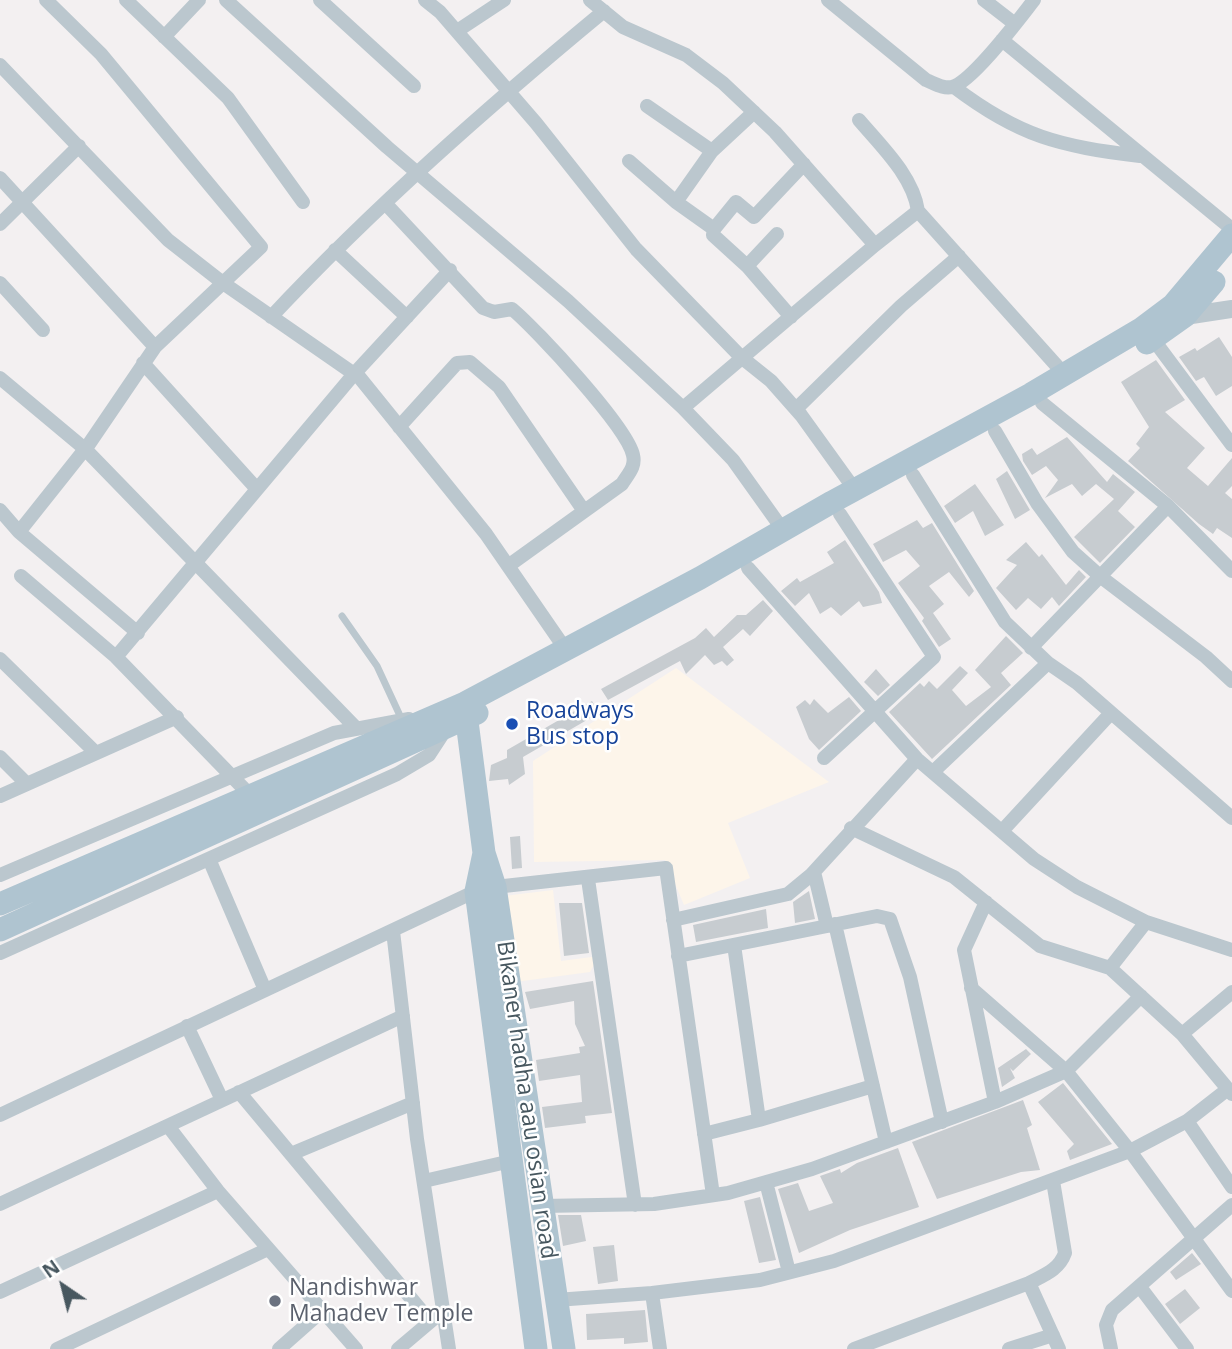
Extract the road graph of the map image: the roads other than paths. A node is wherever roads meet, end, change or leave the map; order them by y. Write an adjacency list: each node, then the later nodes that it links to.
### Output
1 (46, 0): 48 (street)
2 (125, 0): 15 (street)
3 (200, 0): 15 (street)
4 (226, 0): 29 (street)
5 (320, 0): 18 (street)
6 (425, 0): 14 (street)
7 (504, 0): 14 (street)
8 (590, 0): 12 (street)
9 (828, 0): 19 (street)
10 (984, 0): 13 (street)
11 (1034, 0): 13 (street)
12 (604, 11): 20 (street); 22 (street)
13 (1015, 24): 16 (street)
14 (457, 31): 20 (street)
15 (163, 37): 32 (street)
16 (1002, 40): 19 (street); 26 (street)
17 (0, 65): 24 (street)
18 (414, 86)
19 (954, 86): 26 (street)
20 (509, 90): 29 (street); 57 (street)
21 (646, 106): 25 (street)
22 (754, 112): 25 (street); 28 (street)
23 (859, 120): 35 (street)
24 (79, 146): 31 (street); 48 (street)
25 (712, 152): 33 (street)
26 (1141, 156): 38 (street)
27 (629, 161): 33 (street)
28 (804, 164): 37 (street); 41 (street)
29 (418, 172): 34 (street); 63 (street)
30 (0, 178): 31 (street)
31 (22, 202): 36 (street); 56 (street)
32 (303, 202)
33 (676, 202): 37 (street)
34 (385, 203): 42 (street); 46 (street)
35 (918, 211): 41 (street); 43 (street)
36 (0, 224)
37 (714, 229): 45 (street)
38 (1232, 229)
39 (777, 234): 45 (street)
40 (1232, 235): 50 (main road)
41 (875, 245): 53 (street)
42 (335, 250): 51 (street); 52 (street)
43 (959, 256): 60 (street); 64 (street)
44 (1232, 260): 50 (main road)
45 (747, 266): 53 (street)
46 (450, 270): 52 (street); 74 (street)
47 (0, 283): 54 (street)
48 (223, 283): 51 (street); 56 (street)
49 (1232, 309): 50 (street)
50 (1179, 311): 55 (main road); 60 (main road)
51 (271, 317): 59 (street)
52 (407, 317): 59 (street)
53 (791, 317): 57 (street)
54 (43, 330)
55 (1153, 339): 62 (main road); 67 (street)
56 (155, 347): 58 (street)
57 (741, 357): 63 (street); 64 (street)
58 (144, 363): 68 (street); 70 (street)
59 (354, 374): 65 (street); 70 (street)
60 (1065, 375): 71 (main road)
61 (0, 379): 68 (street)
62 (1042, 403): 66 (main road); 72 (street)
63 (684, 408): 76 (street)
64 (796, 410): 71 (street)
65 (399, 427): 74 (street); 79 (street)
66 (995, 430): 69 (main road); 83 (street)
67 (1232, 445)
68 (85, 449): 77 (street); 78 (street)
69 (913, 475): 75 (main road); 86 (street)
70 (256, 488): 78 (street)
71 (855, 490): 76 (main road)
72 (1168, 506): 81 (street); 83 (street)
73 (0, 510): 77 (street)
74 (584, 511): 79 (street)
75 (840, 514): 80 (main road); 92 (street)
76 (783, 530): 87 (main road)
77 (19, 532): 85 (street)
78 (195, 563): 85 (street); 97 (street)
79 (508, 566): 87 (street)
80 (748, 568): 92 (street); 95 (main road)
81 (1232, 570)
82 (21, 576): 88 (street)
83 (1101, 578): 86 (street); 91 (street)
84 (342, 616): 96 (lane)
85 (138, 633): 88 (street)
86 (1031, 648): 90 (street)
87 (566, 650): 95 (main road)
88 (116, 657): 94 (street)
89 (0, 659): 98 (street)
90 (1048, 663): 93 (street); 102 (street)
91 (1232, 681)
92 (872, 712): 100 (street); 101 (street)
93 (1111, 713): 108 (street); 110 (street)
94 (177, 717): 98 (street); 103 (street)
95 (460, 717): 96 (street); 105 (main road); 111 (street); 115 (main road, Bikaner hadha aau osian road); 121 (main road)
96 (402, 721): 97 (street)
97 (355, 727): 103 (street)
98 (96, 753): 104 (street)
99 (0, 757): 104 (street)
100 (824, 758)
101 (917, 759): 102 (street); 109 (street)
102 (934, 771): 110 (street)
103 (233, 776): 105 (street); 113 (street)
104 (26, 784): 106 (street)
105 (250, 794): 117 (main road)
106 (0, 796)
107 (1232, 796): 108 (street)
108 (1226, 813)
109 (852, 828): 112 (street); 116 (street)
110 (1002, 831): 119 (street)
111 (209, 859): 125 (street); 129 (street)
112 (814, 872): 118 (street); 120 (street)
113 (0, 875)
114 (588, 879): 115 (street); 118 (street); 159 (street)
115 (486, 889): 122 (street); 151 (main road, Bikaner hadha aau osian road); 161 (main road, Bikaner hadha aau osian road)
116 (986, 902): 127 (street); 128 (street)
117 (0, 904)
118 (673, 920): 126 (street)
119 (1146, 922): 124 (street); 127 (street)
120 (831, 925): 123 (street); 136 (street); 145 (street)
121 (0, 930)
122 (393, 931): 129 (street); 132 (street)
123 (734, 945): 126 (street); 143 (street)
124 (1232, 950)
125 (0, 953)
126 (678, 956): 147 (street)
127 (1110, 968): 130 (street)
128 (971, 988): 135 (street); 141 (street)
129 (265, 990): 133 (street)
130 (1141, 996): 134 (street); 135 (street)
131 (1228, 1002): 134 (street)
132 (403, 1016): 138 (street); 140 (street)
133 (187, 1026): 139 (street); 142 (street)
134 (1182, 1034): 137 (street)
135 (1066, 1072): 141 (street); 149 (street)
136 (873, 1086): 143 (street); 148 (street)
137 (1230, 1091): 144 (street)
138 (239, 1092): 139 (street); 150 (street)
139 (222, 1101): 146 (street)
140 (413, 1102): 150 (street); 152 (street)
141 (995, 1102): 145 (street)
142 (0, 1115)
143 (759, 1120): 147 (street)
144 (1187, 1121): 149 (street); 155 (street)
145 (942, 1122): 148 (street)
146 (167, 1126): 156 (street); 158 (street)
147 (704, 1134): 157 (street)
148 (886, 1142): 154 (street)
149 (1130, 1151): 153 (street); 162 (street)
150 (291, 1154): 173 (street)
151 (511, 1160): 152 (street); 180 (main road, Bikaner hadha aau osian road)
152 (424, 1181): 171 (street)
153 (1053, 1181): 164 (street); 165 (street)
154 (766, 1182): 157 (street); 164 (street)
155 (1232, 1188)
156 (218, 1191): 163 (street); 168 (street)
157 (713, 1195): 159 (street)
158 (0, 1204)
159 (635, 1205): 161 (street)
160 (1232, 1205): 162 (street)
161 (541, 1206): 170 (main road, Bikaner hadha aau osian road)
162 (1194, 1238): 166 (street); 167 (street)
163 (268, 1249): 172 (street); 175 (street)
164 (789, 1272): 169 (street)
165 (1029, 1283): 174 (street); 183 (street)
166 (1140, 1287): 186 (street); 187 (street)
167 (1232, 1291)
168 (0, 1292)
169 (652, 1293): 170 (street); 182 (street)
170 (556, 1300): 181 (main road, Bikaner hadha aau osian road)
171 (443, 1310): 173 (street); 179 (street)
172 (322, 1311): 176 (street); 177 (street)
173 (430, 1321): 178 (street)
174 (1054, 1335): 184 (street); 185 (street)
175 (57, 1349)
176 (279, 1349)
177 (356, 1349)
178 (398, 1349)
179 (449, 1349)
180 (536, 1349)
181 (564, 1349)
182 (660, 1349)
183 (854, 1349)
184 (1009, 1349)
185 (1059, 1349)
186 (1111, 1349)
187 (1187, 1349)

